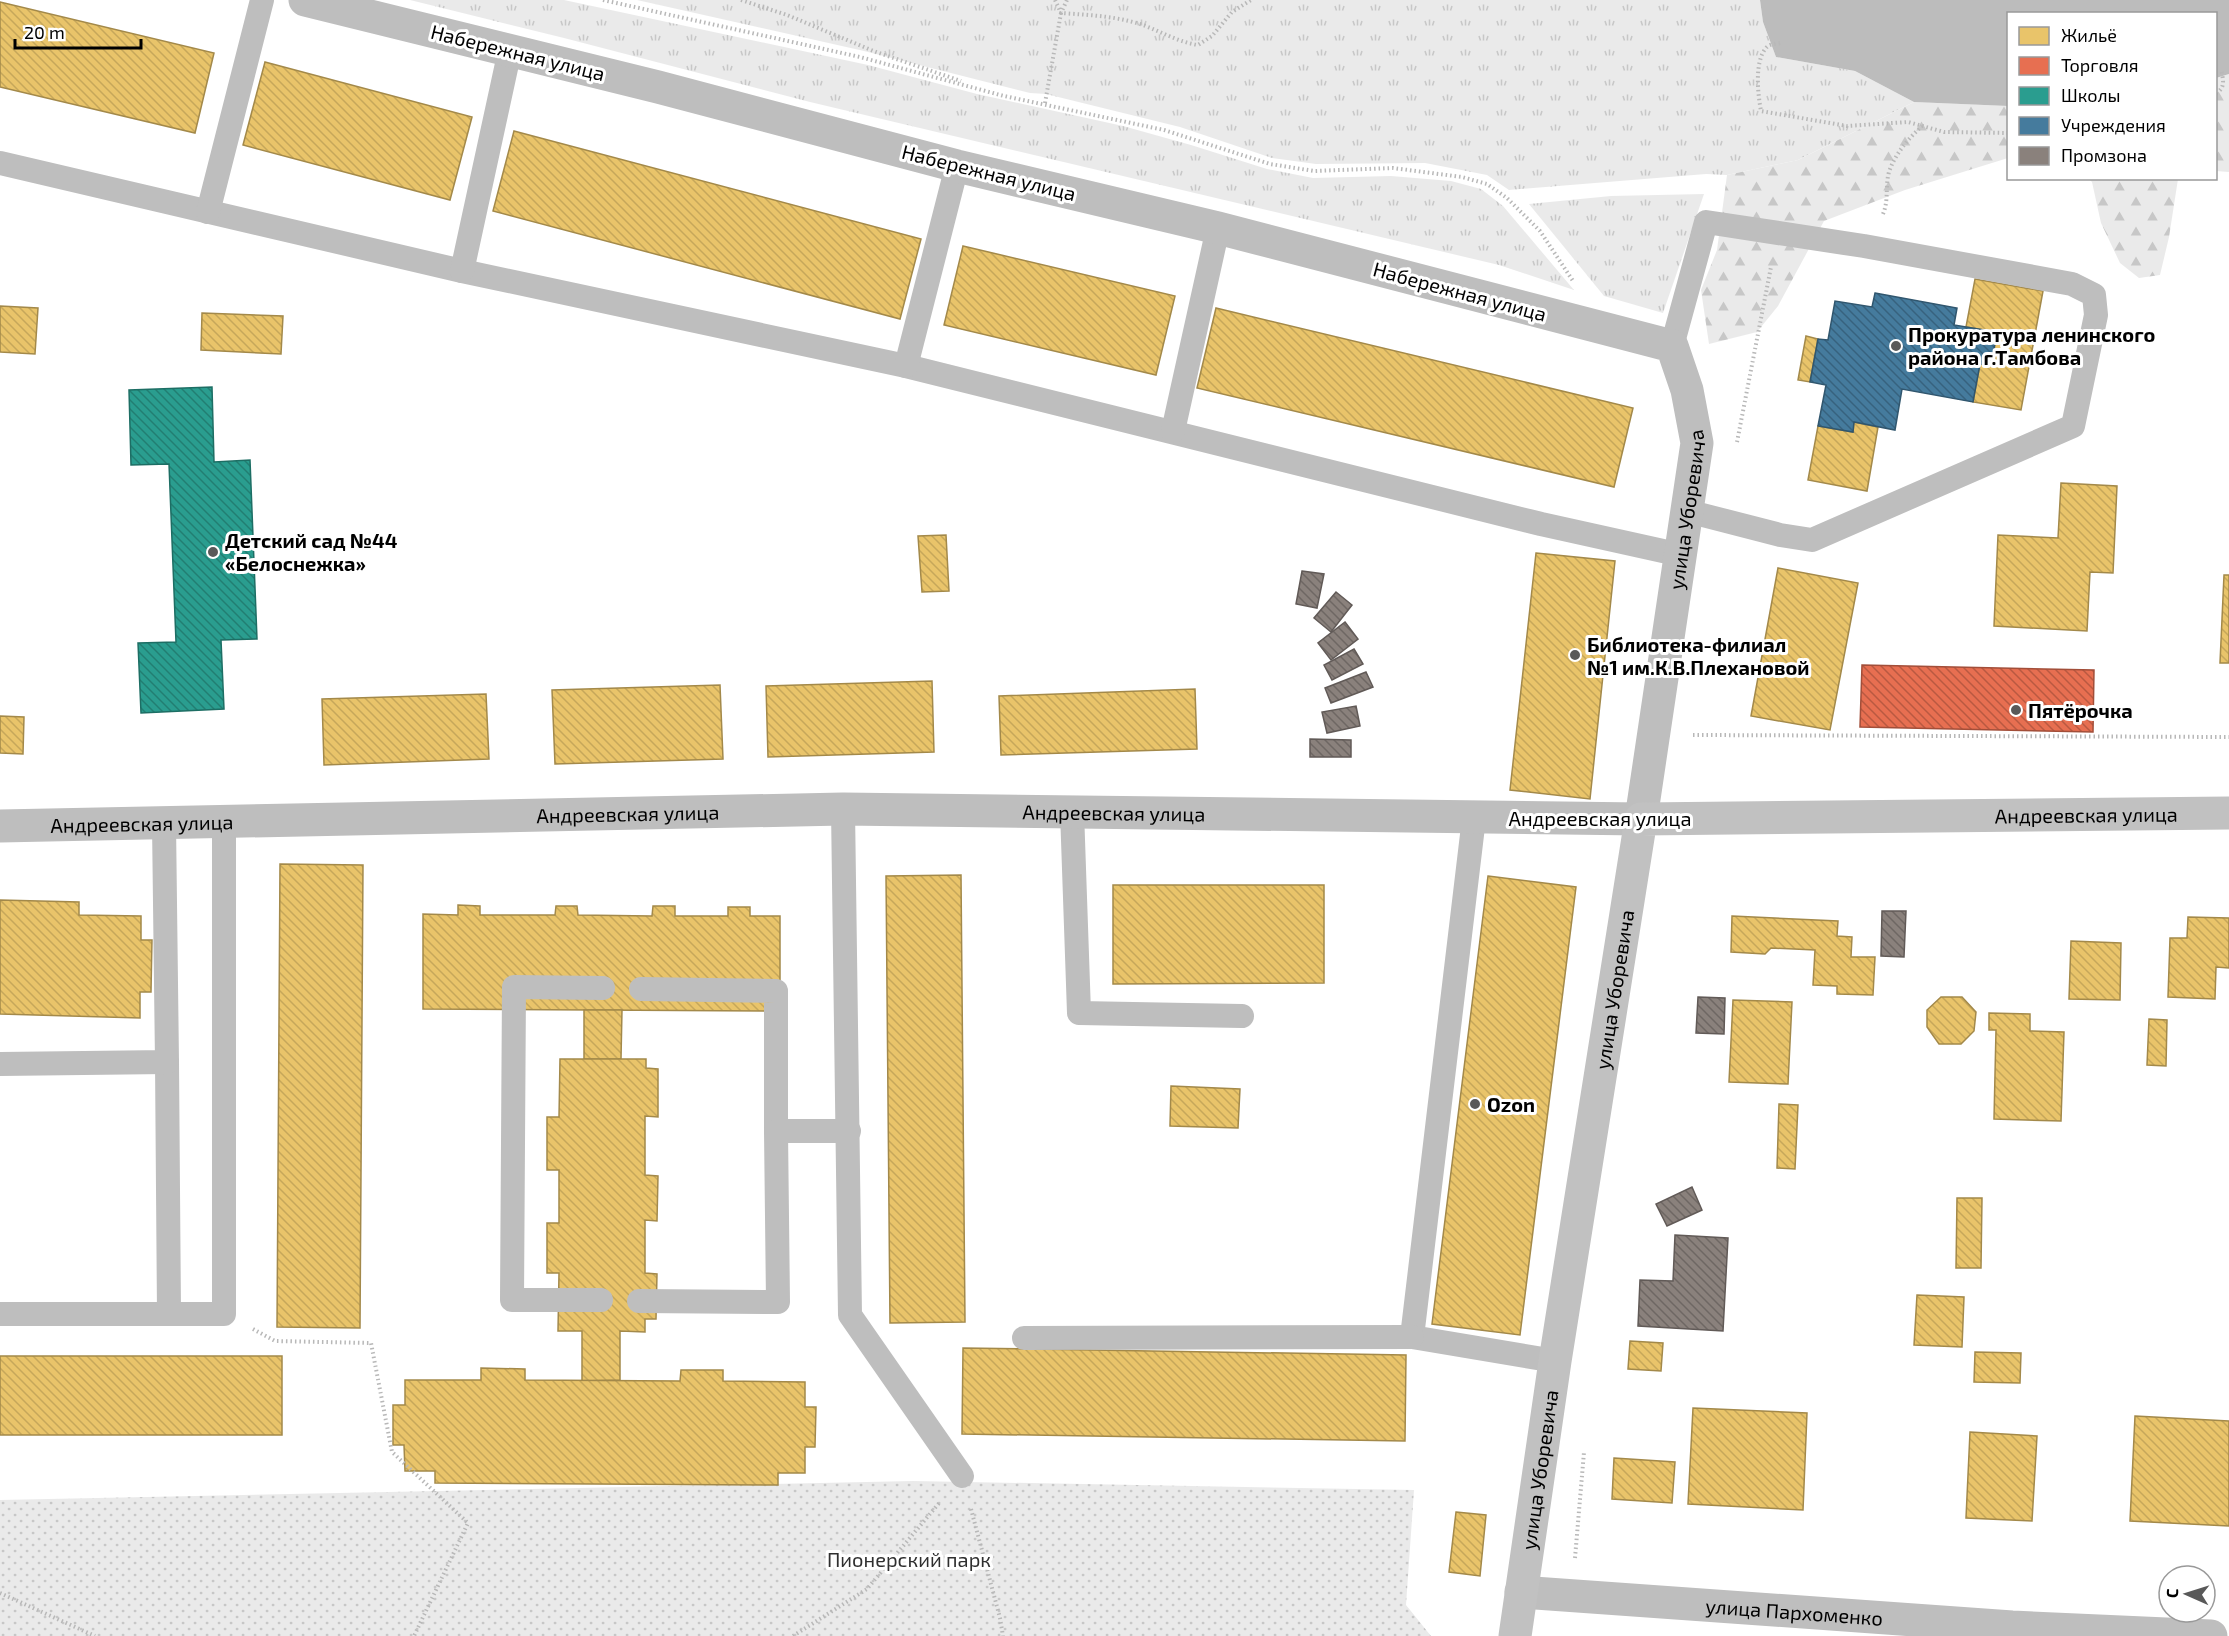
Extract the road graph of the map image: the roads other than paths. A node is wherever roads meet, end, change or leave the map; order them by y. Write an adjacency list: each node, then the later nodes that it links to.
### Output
1 (261, 0): 6 (lane)
2 (305, 0): 3 (street, Набережная улица)
3 (510, 50): 5 (street, Набережная улица); 8 (lane)
4 (0, 163): 6 (lane)
5 (957, 166): 7 (street, Набережная улица); 10 (lane)
6 (208, 212): 8 (lane)
7 (1218, 228): 9 (street, Набережная улица); 11 (lane)
8 (462, 271): 10 (lane)
9 (1672, 346): 12 (street, улица Уборевича); 12 (lane)
10 (906, 366): 11 (lane)
11 (1173, 431): 13 (lane)
12 (1687, 511): 13 (street, улица Уборевича)
13 (1681, 555): 18 (street, улица Уборевича)
14 (843, 809): 15 (street, Андреевская улица); 19 (street, Андреевская улица); 28 (lane)
15 (1072, 811): 17 (street, Андреевская улица); 24 (lane)
16 (2229, 813): 18 (street, Андреевская улица)
17 (1474, 818): 18 (street, Андреевская улица); 33 (lane)
18 (1641, 819): 35 (street, улица Уборевича)
19 (224, 820): 20 (street, Андреевская улица); 32 (lane)
20 (164, 823): 21 (street, Андреевская улица); 25 (lane)
21 (0, 826)
22 (603, 988): 29 (lane)
23 (641, 989): 27 (lane)
24 (1242, 1016)
25 (167, 1062): 26 (lane); 32 (lane)
26 (0, 1064)
27 (776, 1131): 28 (lane); 30 (lane)
28 (849, 1131): 36 (lane)
29 (602, 1300)
30 (639, 1301)
31 (0, 1314): 32 (lane)
32 (169, 1314)
33 (1412, 1336): 34 (lane); 35 (lane)
34 (1024, 1338)
35 (1555, 1361): 37 (street, улица Уборевича)
36 (962, 1476)
37 (1521, 1592): 38 (street, улица Уборевича); 39 (street, улица Пархоменко)
38 (1515, 1636)
39 (2211, 1636)

